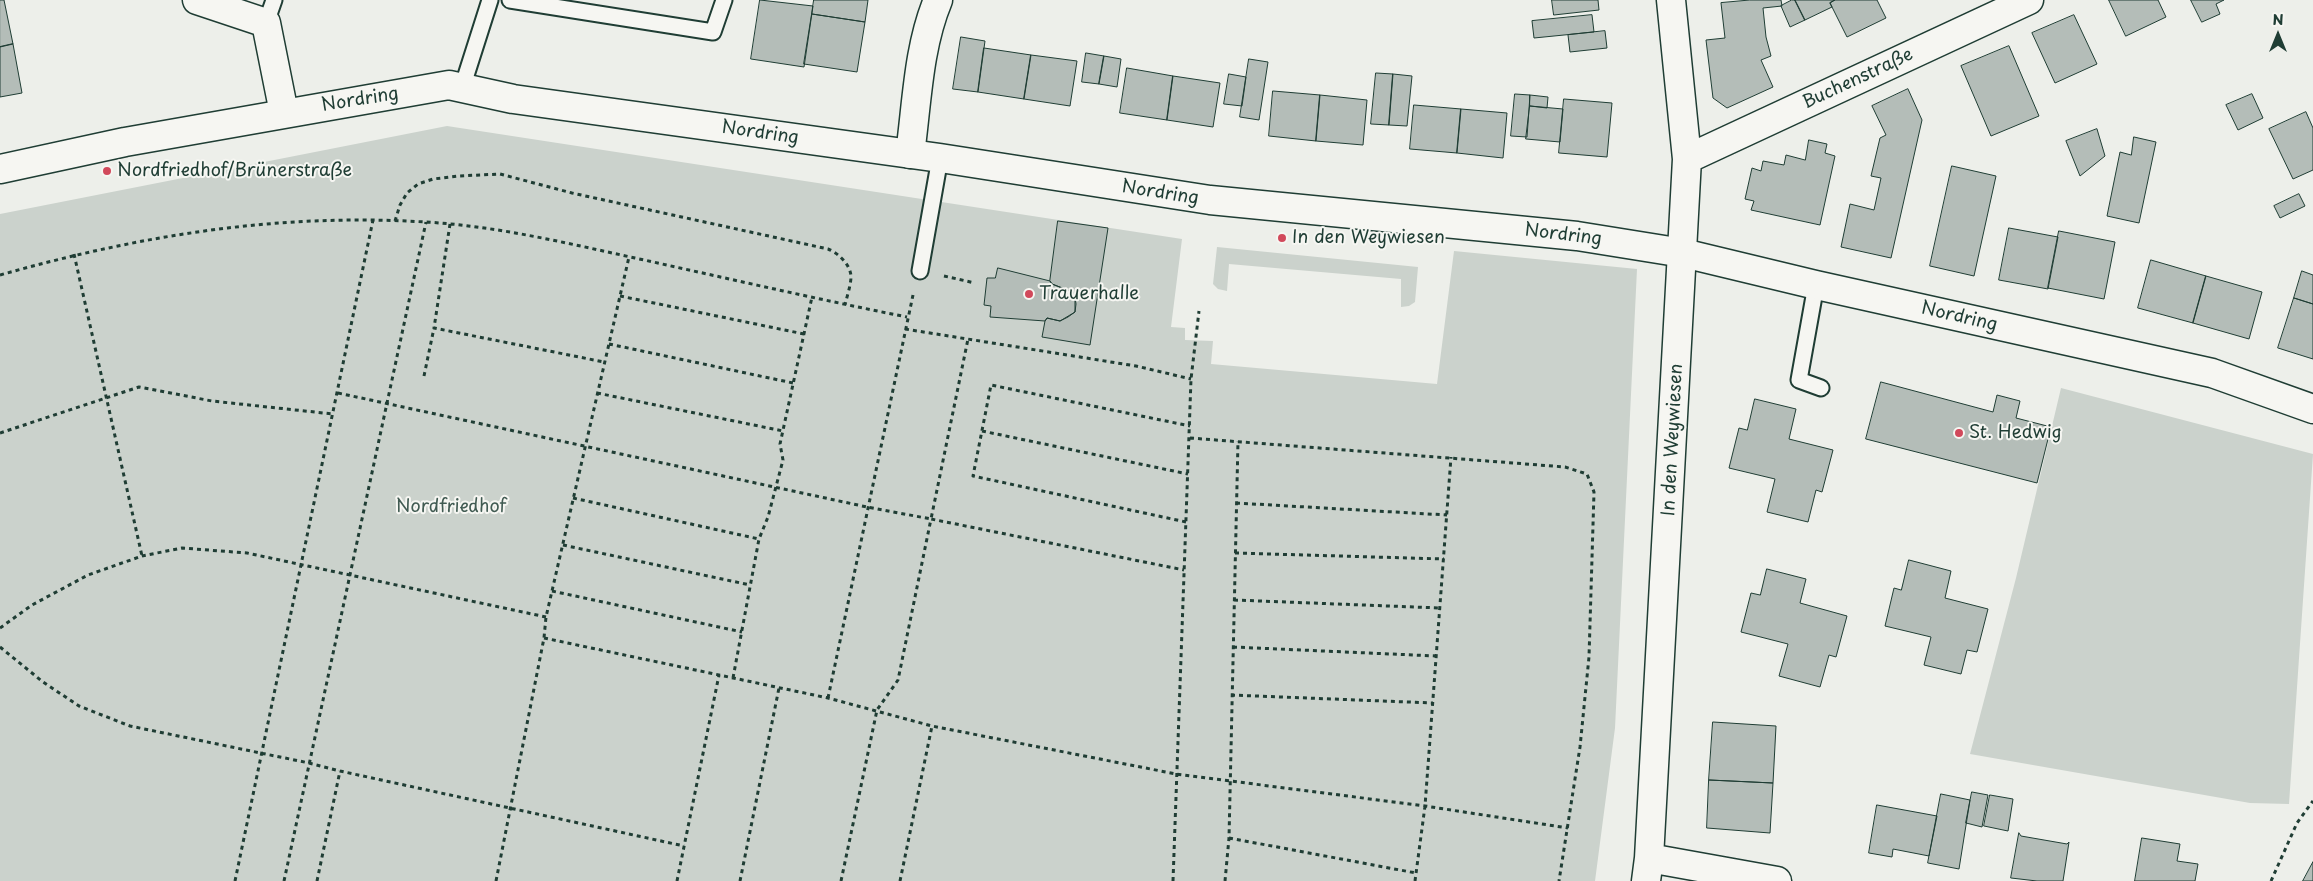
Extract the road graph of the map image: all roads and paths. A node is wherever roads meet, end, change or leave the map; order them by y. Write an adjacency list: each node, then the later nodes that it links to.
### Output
1 (197, 0): 8 (street)
2 (490, 0): 9 (lane)
3 (510, 0): 4 (lane)
4 (724, 0)
5 (938, 0): 11 (street)
6 (1671, 0): 13 (street, In den Weywiesen)
7 (2029, 0): 13 (street, Buchenstraße)
8 (270, 12): 10 (street)
9 (462, 88): 10 (street, Nordring); 11 (street, Nordring)
10 (284, 113): 14 (street, Nordring)
11 (910, 154): 12 (street, Nordring)
12 (940, 158): 19 (street, Nordring); 22 (lane)
13 (1687, 159): 19 (street, In den Weywiesen)
14 (0, 169)
15 (374, 220): 16 (path); 20 (path); 41 (path)
16 (395, 221): 17 (path); 28 (path)
17 (426, 222): 18 (path); 44 (path)
18 (450, 224): 21 (path); 31 (path)
19 (1683, 253): 25 (street, Nordring); 101 (street, In den Weywiesen)
20 (74, 254): 23 (path); 43 (path)
21 (629, 257): 26 (path); 27 (path)
22 (920, 271): 24 (path); 30 (path)
23 (0, 275)
24 (975, 283)
25 (1816, 285): 40 (lane); 45 (street, Nordring)
26 (620, 296): 33 (path); 35 (path)
27 (812, 297): 28 (path); 33 (path)
28 (845, 305): 30 (path)
29 (1199, 311): 38 (path)
30 (907, 317): 32 (path)
31 (434, 328): 36 (path); 37 (path)
32 (905, 329): 34 (path); 59 (path)
33 (804, 334): 39 (path)
34 (968, 339): 38 (path); 61 (path)
35 (608, 344): 36 (path); 39 (path)
36 (604, 362): 42 (path)
37 (424, 376)
38 (1191, 379): 47 (path)
39 (793, 383): 48 (path)
40 (1822, 388)
41 (338, 393): 44 (path); 46 (path)
42 (598, 393): 48 (path); 53 (path)
43 (106, 397): 46 (path); 50 (path); 66 (path)
44 (385, 403): 53 (path); 70 (path)
45 (2313, 410)
46 (334, 414): 68 (path)
47 (1190, 426): 49 (path); 51 (path)
48 (783, 431): 56 (path)
49 (982, 431): 55 (path); 62 (path)
50 (0, 433)
51 (1190, 438): 52 (path); 55 (path)
52 (1238, 442): 54 (path); 58 (path)
53 (585, 446): 56 (path); 57 (path)
54 (1451, 458): 60 (path); 98 (path)
55 (1188, 474): 62 (path)
56 (776, 488): 59 (path); 63 (path)
57 (573, 498): 63 (path); 64 (path)
58 (1236, 503): 60 (path); 65 (path)
59 (867, 507): 61 (path); 86 (path)
60 (1447, 515): 67 (path)
61 (931, 519): 69 (path); 88 (path)
62 (1186, 522): 69 (path)
63 (760, 539): 71 (path)
64 (563, 545): 71 (path); 72 (path)
65 (1235, 552): 67 (path); 73 (path)
66 (142, 556): 68 (path); 76 (path)
67 (1444, 559): 74 (path)
68 (302, 565): 70 (path); 90 (path)
69 (1184, 570): 93 (path)
70 (349, 576): 75 (path); 91 (path)
71 (750, 585): 77 (path)
72 (552, 591): 75 (path); 77 (path)
73 (1234, 600): 74 (path); 79 (path)
74 (1440, 608): 81 (path)
75 (546, 617): 78 (path)
76 (0, 628)
77 (742, 632): 83 (path)
78 (544, 638): 82 (path); 97 (path)
79 (1233, 646): 81 (path); 85 (path)
80 (0, 647): 90 (path)
81 (1436, 656): 87 (path)
82 (719, 675): 83 (path); 100 (path)
83 (733, 678): 84 (path)
84 (779, 688): 86 (path); 108 (path)
85 (1231, 695): 87 (path); 94 (path)
86 (828, 698): 88 (path)
87 (1433, 704): 96 (path)
88 (877, 710): 89 (path); 109 (path)
89 (932, 726): 93 (path); 110 (path)
90 (263, 753): 91 (path); 103 (path)
91 (309, 763): 92 (path); 104 (path)
92 (340, 772): 97 (path); 105 (path)
93 (1176, 774): 94 (path); 111 (path)
94 (1229, 781): 96 (path); 99 (path)
95 (2313, 800): 116 (path)
96 (1425, 806): 98 (path); 102 (path)
97 (511, 808): 100 (path); 106 (path)
98 (1568, 828): 114 (path)
99 (1229, 838): 102 (path); 112 (path)
100 (684, 846): 107 (path)
101 (1647, 870): 115 (street)
102 (1416, 873): 113 (path)
103 (235, 881)
104 (284, 881)
105 (318, 881)
106 (496, 881)
107 (676, 881)
108 (740, 881)
109 (841, 881)
110 (900, 881)
111 (1173, 881)
112 (1225, 881)
113 (1415, 881)
114 (1558, 881)
115 (1777, 881)
116 (2271, 881)

